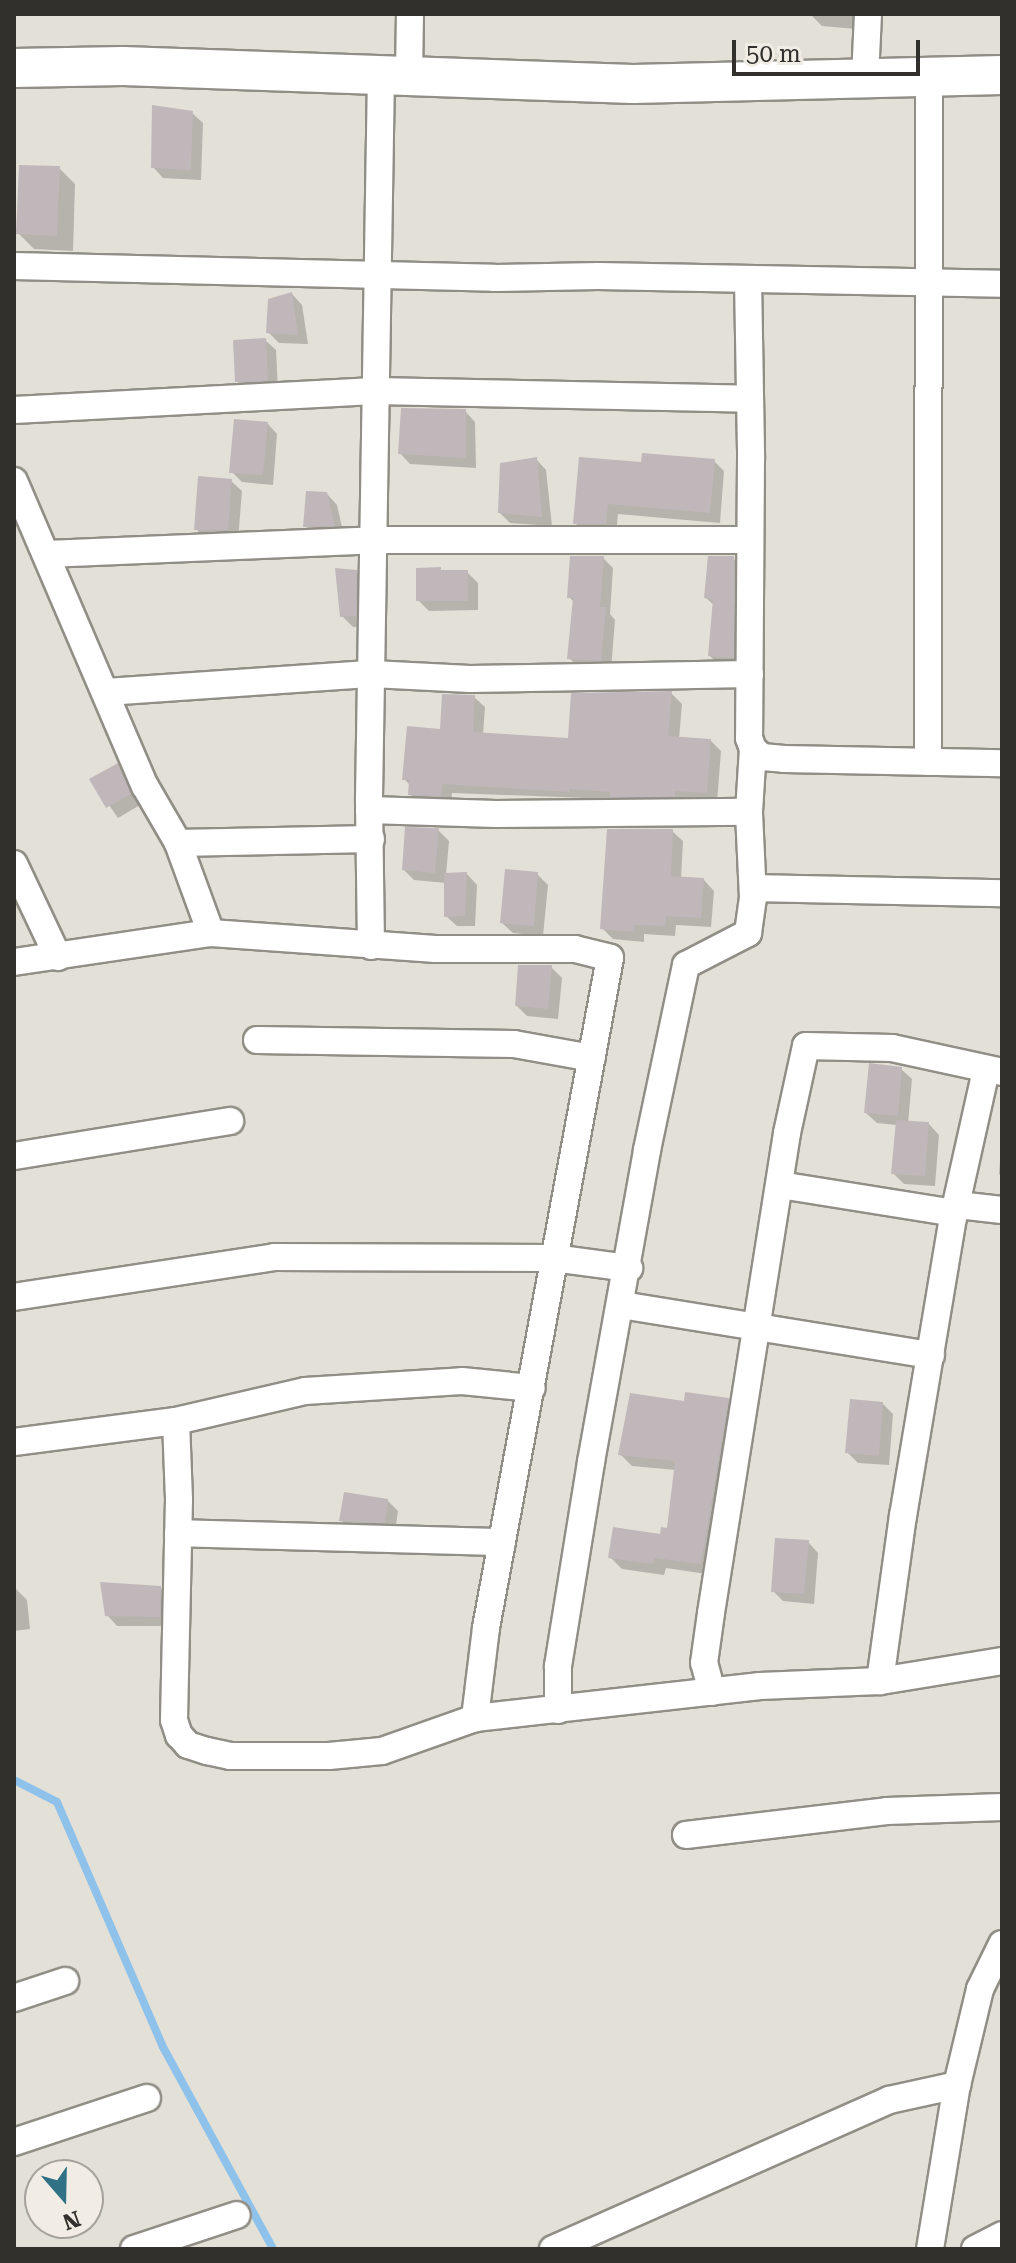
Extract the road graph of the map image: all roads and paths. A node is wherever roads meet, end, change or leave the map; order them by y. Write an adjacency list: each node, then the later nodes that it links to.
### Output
1 (410, 14): 5 (street)
2 (868, 14): 7 (street)
3 (14, 68): 5 (street)
4 (1002, 75): 6 (street)
5 (395, 76): 7 (street); 9 (street)
6 (929, 77): 7 (street); 12 (street)
7 (865, 78)
8 (14, 266): 9 (street)
9 (376, 276): 10 (street); 13 (street)
10 (748, 279): 12 (street); 14 (street)
11 (1002, 284): 12 (street)
12 (929, 285): 24 (street)
13 (375, 391): 14 (street); 15 (street); 17 (street)
14 (750, 399): 18 (street)
15 (14, 410)
16 (14, 481): 19 (street)
17 (375, 540): 18 (street); 19 (street); 20 (street)
18 (750, 540): 21 (street)
19 (47, 554): 22 (street)
20 (372, 674): 21 (street); 22 (street); 26 (street)
21 (750, 674): 23 (street)
22 (106, 692): 29 (street)
23 (753, 749): 24 (street); 27 (street)
24 (928, 762): 25 (street)
25 (1002, 763)
26 (369, 810): 27 (street); 28 (street)
27 (749, 812): 31 (street)
28 (371, 839): 29 (street); 34 (street)
29 (178, 843): 33 (street)
30 (14, 864): 35 (street)
31 (753, 888): 32 (street); 46 (street)
32 (1002, 893)
33 (211, 933): 34 (street); 35 (street)
34 (371, 946): 38 (street)
35 (58, 957): 36 (street)
36 (14, 962)
37 (257, 1040): 38 (street)
38 (592, 1058): 45 (street)
39 (994, 1071): 42 (street); 43 (street)
40 (230, 1121): 41 (street)
41 (14, 1156)
42 (780, 1185): 43 (street); 49 (street)
43 (956, 1209): 44 (street); 50 (street)
44 (1002, 1210)
45 (553, 1258): 46 (street); 47 (street); 51 (street)
46 (629, 1268): 48 (street)
47 (14, 1297)
48 (621, 1305): 49 (street); 59 (street)
49 (756, 1327): 50 (street); 58 (street)
50 (931, 1355): 57 (street)
51 (532, 1388): 52 (street); 55 (street)
52 (176, 1421): 53 (street); 54 (street)
53 (14, 1442)
54 (178, 1533): 55 (street); 60 (street)
55 (502, 1542): 60 (street)
56 (1002, 1661): 57 (street)
57 (880, 1681): 58 (street)
58 (712, 1692): 59 (street)
59 (558, 1710): 60 (street)
60 (475, 1718)
61 (1002, 1807): 62 (street)
62 (686, 1835)
63 (1002, 1944): 66 (street)
64 (65, 1981): 65 (street)
65 (14, 1998)
66 (957, 2085): 72 (street); 73 (street)
67 (147, 2098): 68 (street)
68 (14, 2142)
69 (237, 2215): 71 (street)
70 (1002, 2235): 74 (street)
71 (134, 2249)
72 (553, 2249)
73 (930, 2249)
74 (975, 2249)

